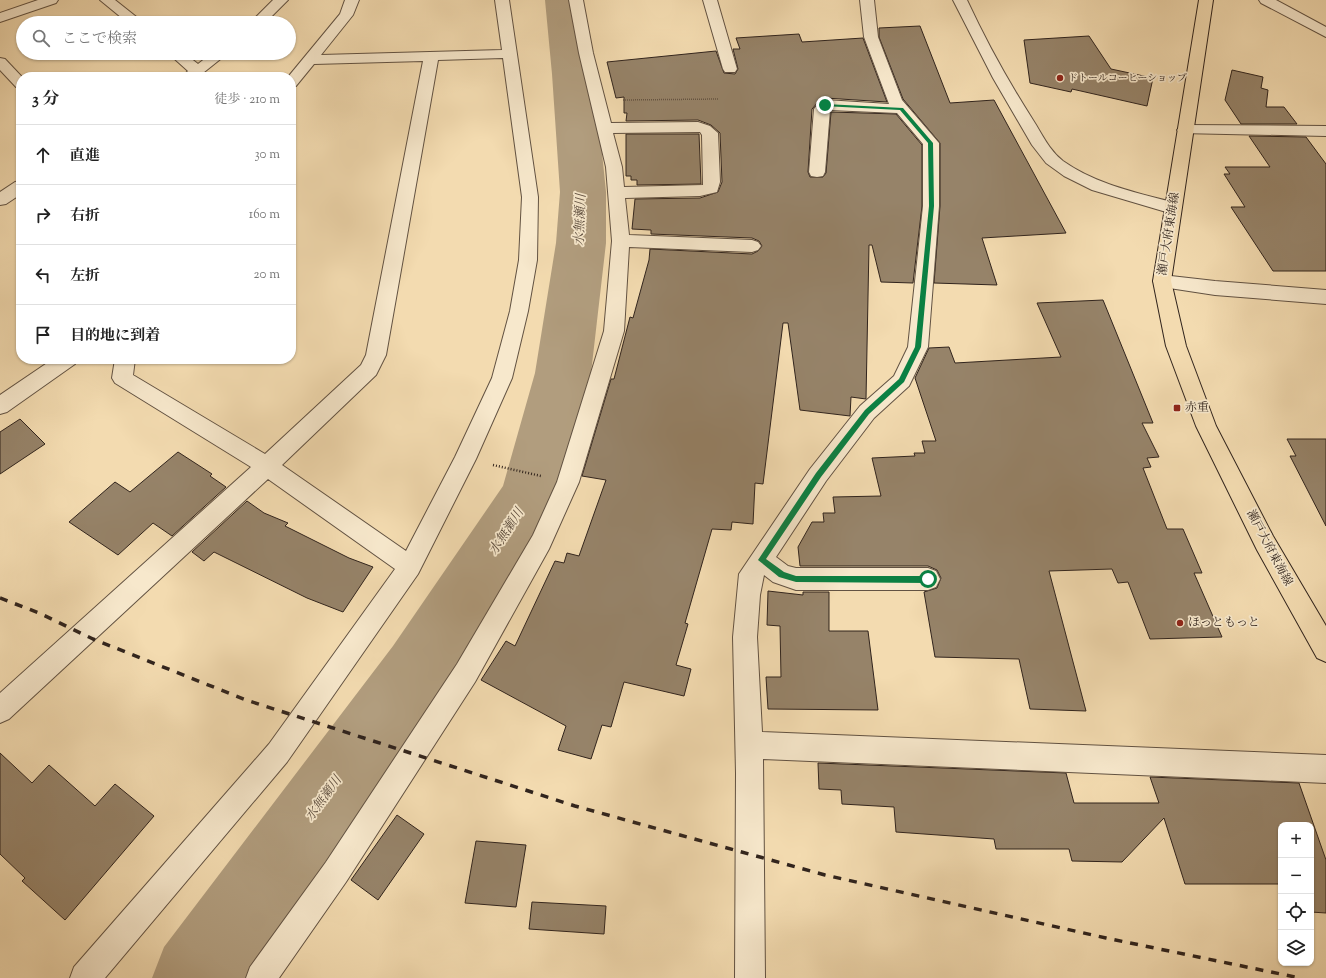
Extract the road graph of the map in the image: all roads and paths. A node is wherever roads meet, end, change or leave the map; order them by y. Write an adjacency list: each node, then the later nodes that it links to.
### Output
1 (51, 0): 14 (street)
2 (107, 0): 12 (street)
3 (281, 0): 13 (street)
4 (352, 0): 20 (street)
5 (502, 0): 16 (street)
6 (576, 0): 28 (street)
7 (710, 0): 22 (street)
8 (867, 0): 29 (street)
9 (960, 0): 37 (street)
10 (1206, 0): 31 (main road, 瀬戸大府東海線)
11 (1266, 0): 15 (street)
12 (128, 16)
13 (264, 16)
14 (0, 18)
15 (1326, 33)
16 (509, 54): 17 (street); 49 (street)
17 (431, 57): 20 (street); 46 (street)
18 (181, 60): 23 (street)
19 (212, 60): 24 (street)
20 (312, 60): 25 (street)
21 (0, 62): 26 (street)
22 (730, 69)
23 (191, 72)
24 (196, 72)
25 (296, 78)
26 (16, 79)
27 (718, 99): 28 (path)
28 (598, 100): 30 (street)
29 (901, 109): 33 (street); 48 (street)
30 (605, 128): 35 (street); 35 (street)
31 (1185, 130): 32 (street); 37 (main road, 瀬戸大府東海線)
32 (1326, 131)
33 (817, 172)
34 (16, 189): 36 (street)
35 (617, 193): 38 (street)
36 (0, 200)
37 (1173, 208): 40 (main road, 瀬戸大府東海線)
38 (621, 241): 39 (street); 56 (street)
39 (752, 246)
40 (1162, 281): 41 (street); 51 (main road, 瀬戸大府東海線)
41 (1326, 297)
42 (61, 364): 44 (street)
43 (124, 364): 46 (street)
44 (0, 406)
45 (487, 464): 47 (path)
46 (267, 466): 49 (street); 52 (street)
47 (541, 476)
48 (761, 560): 50 (street); 53 (street)
49 (410, 567): 55 (street)
50 (928, 579)
51 (1326, 650)
52 (0, 710)
53 (749, 745): 54 (street); 57 (street)
54 (1326, 769)
55 (85, 978)
56 (261, 978)
57 (750, 978)

